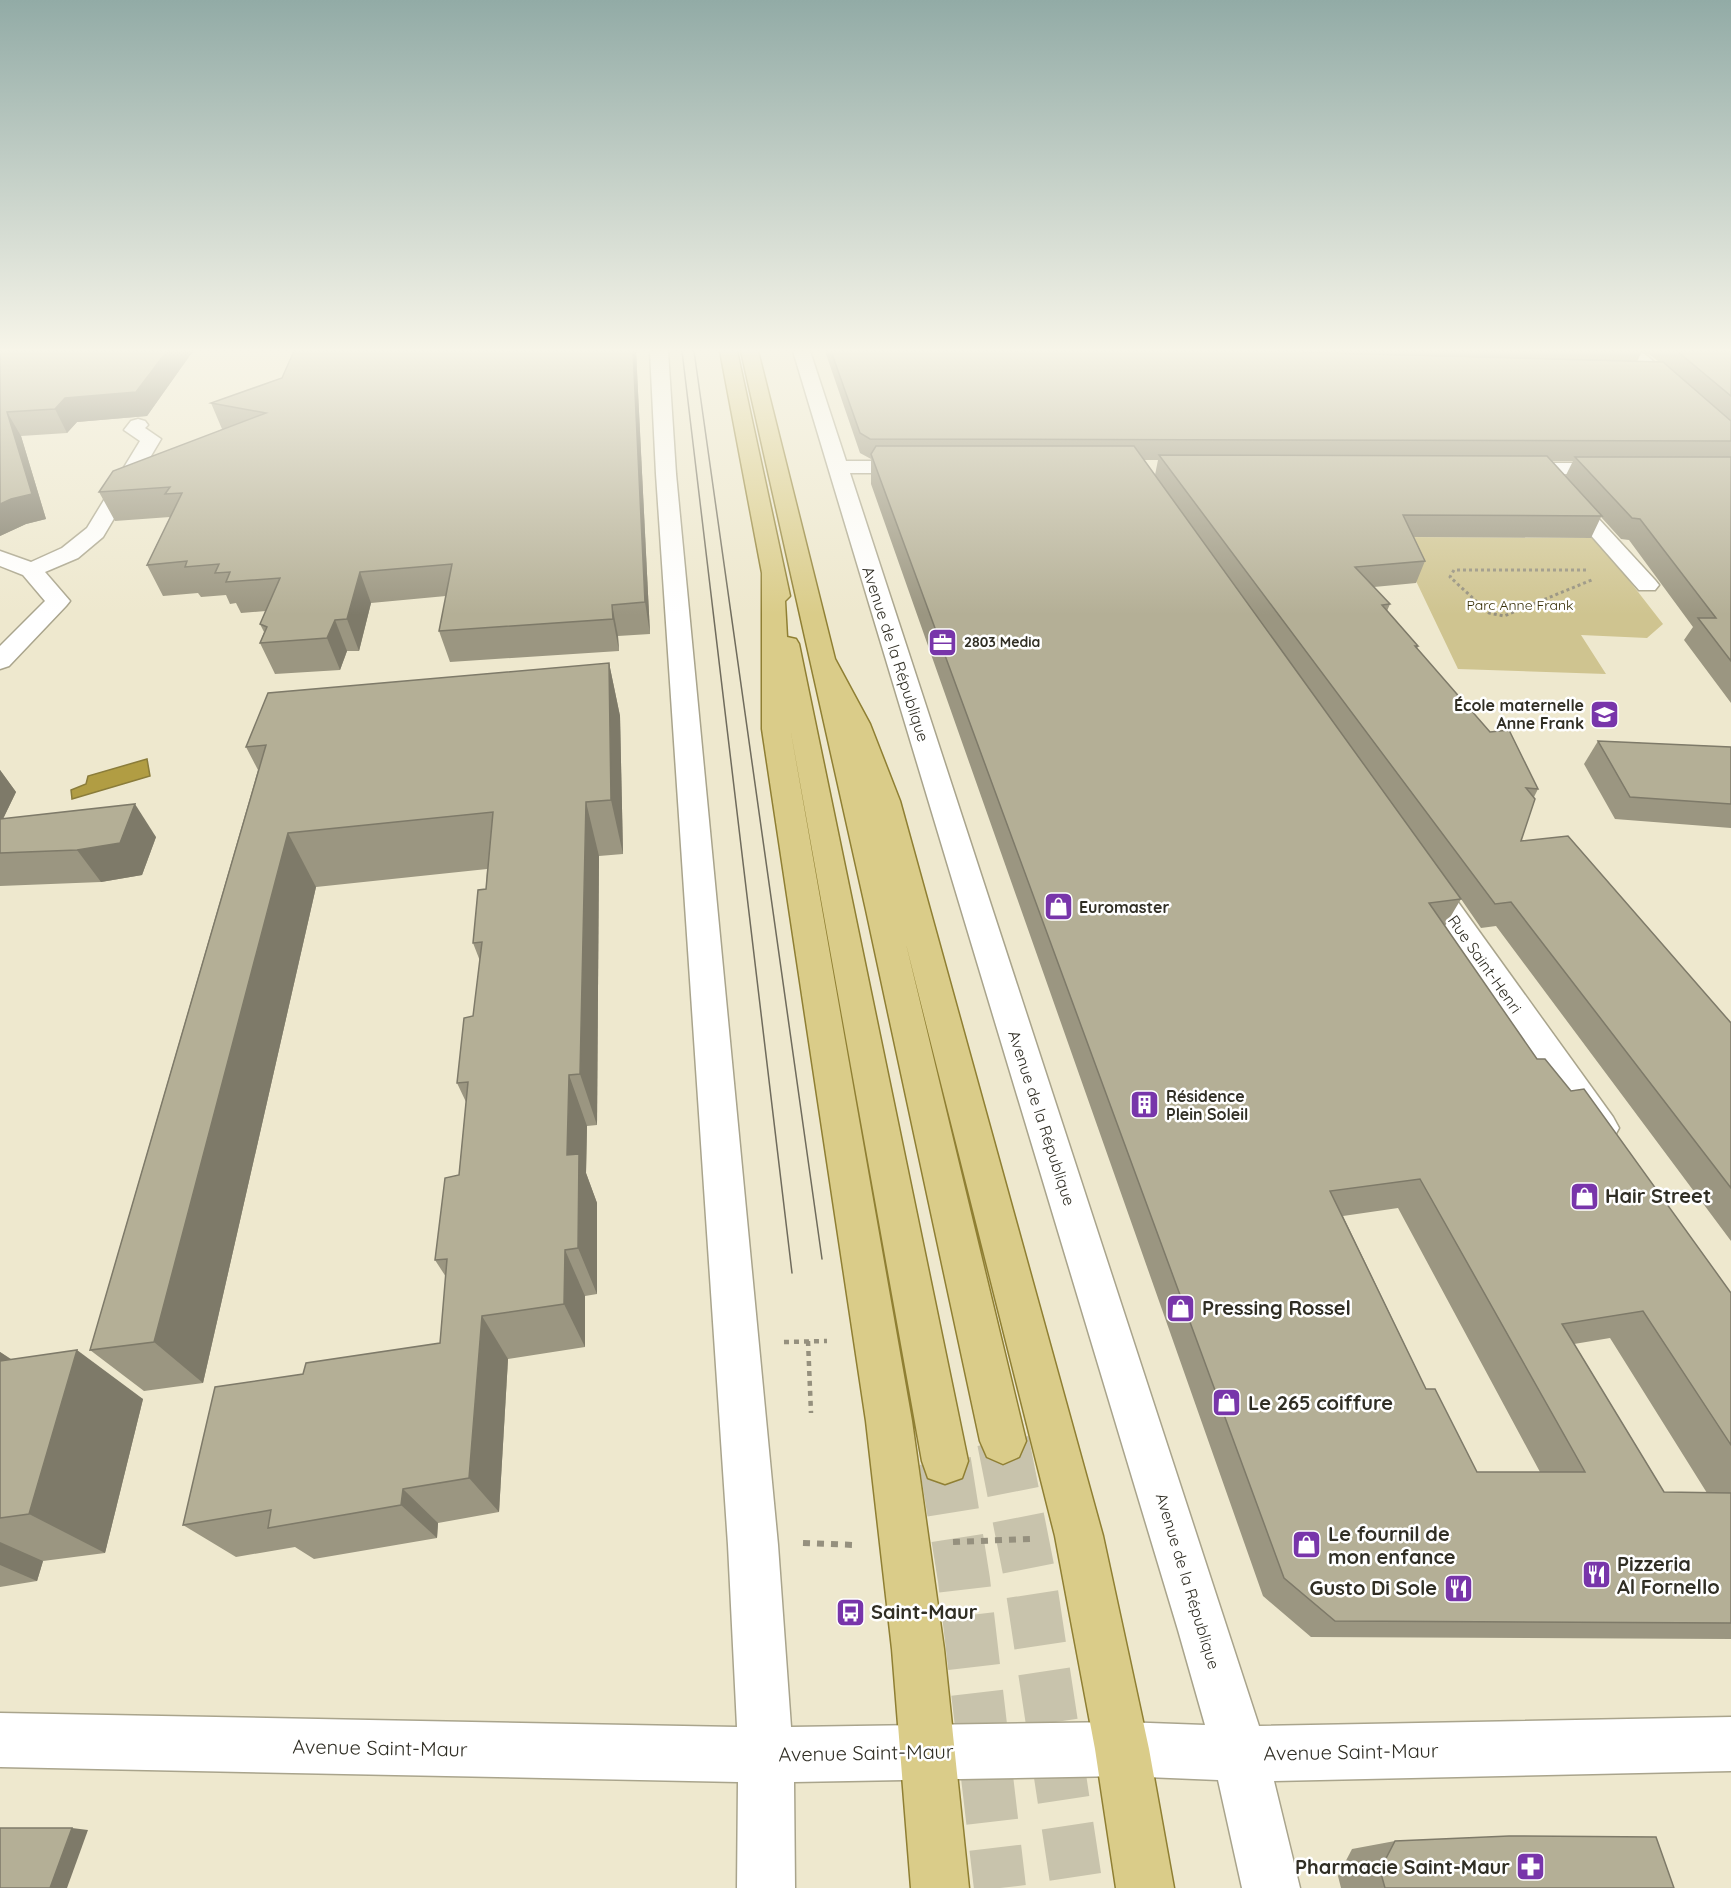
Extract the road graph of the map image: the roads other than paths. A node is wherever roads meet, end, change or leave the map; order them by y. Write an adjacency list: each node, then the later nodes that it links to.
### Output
1 (151, 439): 16 (street)
2 (664, 439): 29 (street)
3 (745, 439): 15 (main road)
4 (764, 439): 15 (main road)
5 (790, 439): 7 (main road)
6 (828, 439): 8 (street, Avenue de la République)
7 (792, 447)
8 (836, 466): 9 (street); 28 (street, Avenue de la République)
9 (937, 467)
10 (1497, 468): 11 (street)
11 (1544, 469): 12 (street); 17 (street)
12 (1632, 469)
13 (801, 488): 15 (main road)
14 (0, 558): 16 (street)
15 (785, 563): 18 (main road); 23 (main road); 27 (main road)
16 (31, 570): 19 (street)
17 (1633, 575)
18 (823, 660): 22 (main road); 26 (main road)
19 (0, 661)
20 (1409, 857): 21 (street, Rue Saint-Henri)
21 (1615, 1148)
22 (1003, 1441)
23 (945, 1461)
24 (0, 1740): 29 (street, Avenue Saint-Maur)
25 (1731, 1744): 28 (street, Avenue Saint-Maur)
26 (1122, 1749): 27 (street, Avenue Saint-Maur); 28 (street, Avenue Saint-Maur); 32 (main road)
27 (929, 1751): 29 (street, Avenue Saint-Maur); 31 (main road)
28 (1240, 1754): 33 (street, Avenue de la République)
29 (766, 1755): 30 (street)
30 (766, 1888)
31 (940, 1888)
32 (1145, 1888)
33 (1271, 1888)

